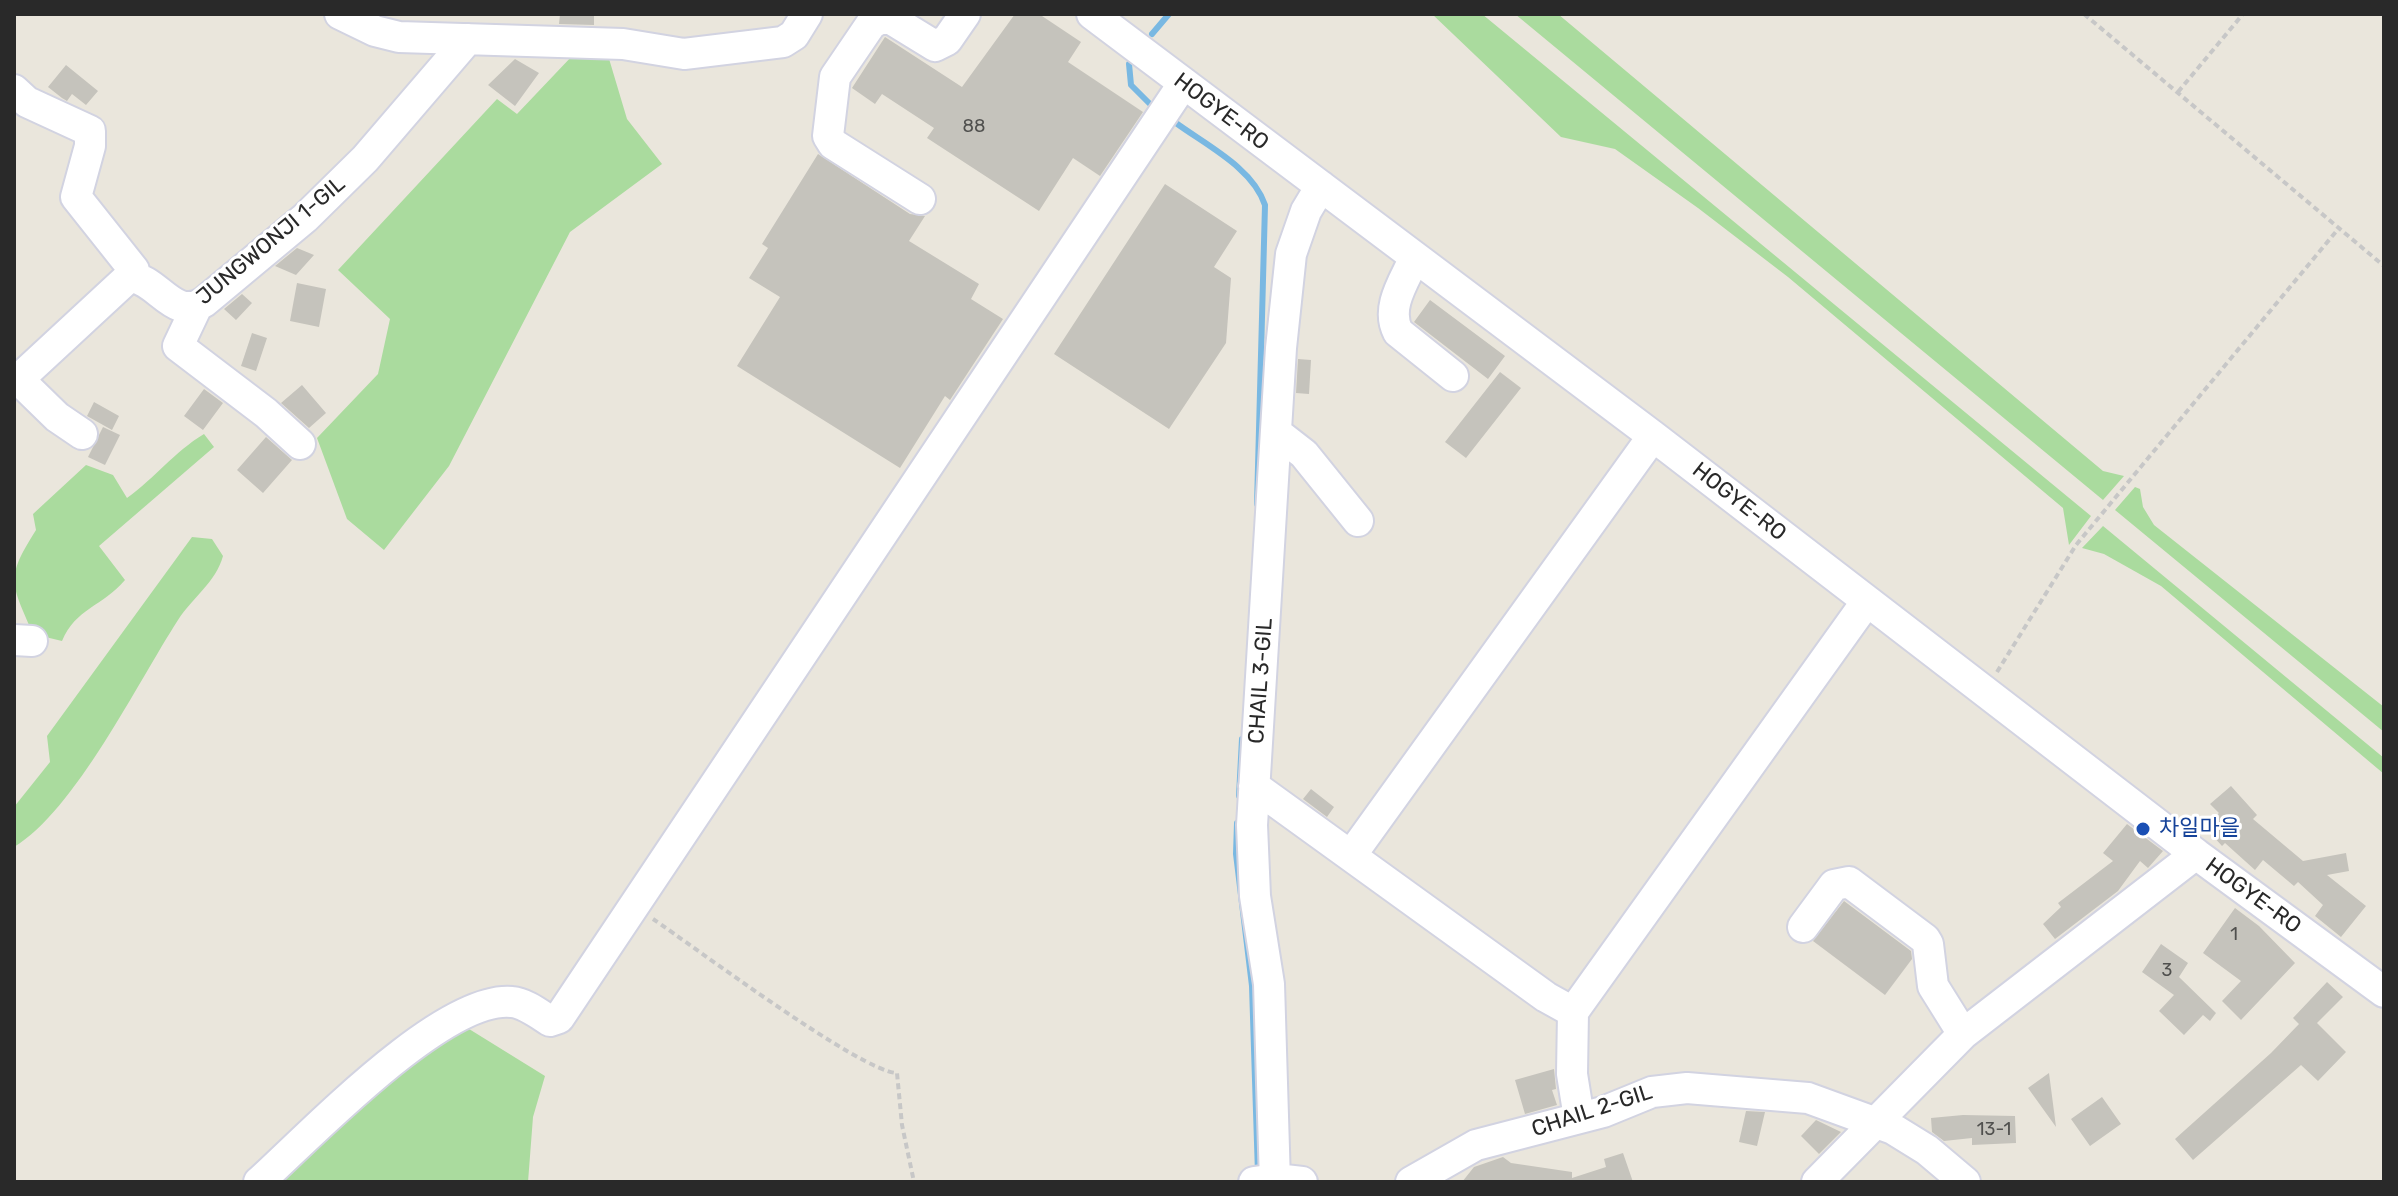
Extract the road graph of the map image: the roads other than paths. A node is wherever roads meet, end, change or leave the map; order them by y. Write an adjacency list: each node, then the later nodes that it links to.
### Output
1 (340, 14): 5 (street)
2 (807, 14): 5 (street)
3 (965, 14): 9 (street)
4 (1092, 14): 6 (street, HOGYE-RO)
5 (468, 39): 12 (street, JUNGWONJI 1-GIL)
6 (1183, 84): 8 (street, HOGYE-RO); 32 (street)
7 (14, 90): 11 (street)
8 (1321, 186): 10 (street, HOGYE-RO); 15 (street, CHAIL 3-GIL)
9 (920, 199)
10 (1415, 257): 13 (street); 17 (street, HOGYE-RO)
11 (135, 277): 12 (street, JUNGWONJI 1-GIL); 14 (street)
12 (197, 306): 18 (street)
13 (1453, 376)
14 (15, 377): 16 (street)
15 (1277, 433): 19 (street); 21 (street, CHAIL 3-GIL)
16 (82, 434)
17 (1653, 436): 20 (street, HOGYE-RO); 22 (street)
18 (300, 444)
19 (1358, 521)
20 (1867, 601): 23 (street, HOGYE-RO); 26 (street)
21 (1254, 786): 22 (street); 31 (street, CHAIL 3-GIL)
22 (1352, 854): 26 (street)
23 (2196, 854): 25 (street, HOGYE-RO); 27 (street)
24 (1803, 927): 27 (street)
25 (2384, 992)
26 (1573, 1012): 28 (street)
27 (1963, 1034): 29 (street)
28 (1579, 1118): 29 (street, CHAIL 2-GIL); 30 (street, CHAIL 2-GIL)
29 (1875, 1122): 33 (street); 34 (street, CHAIL 2-GIL)
30 (1424, 1180)
31 (1277, 1181)
32 (259, 1182)
33 (1817, 1182)
34 (1965, 1182)

